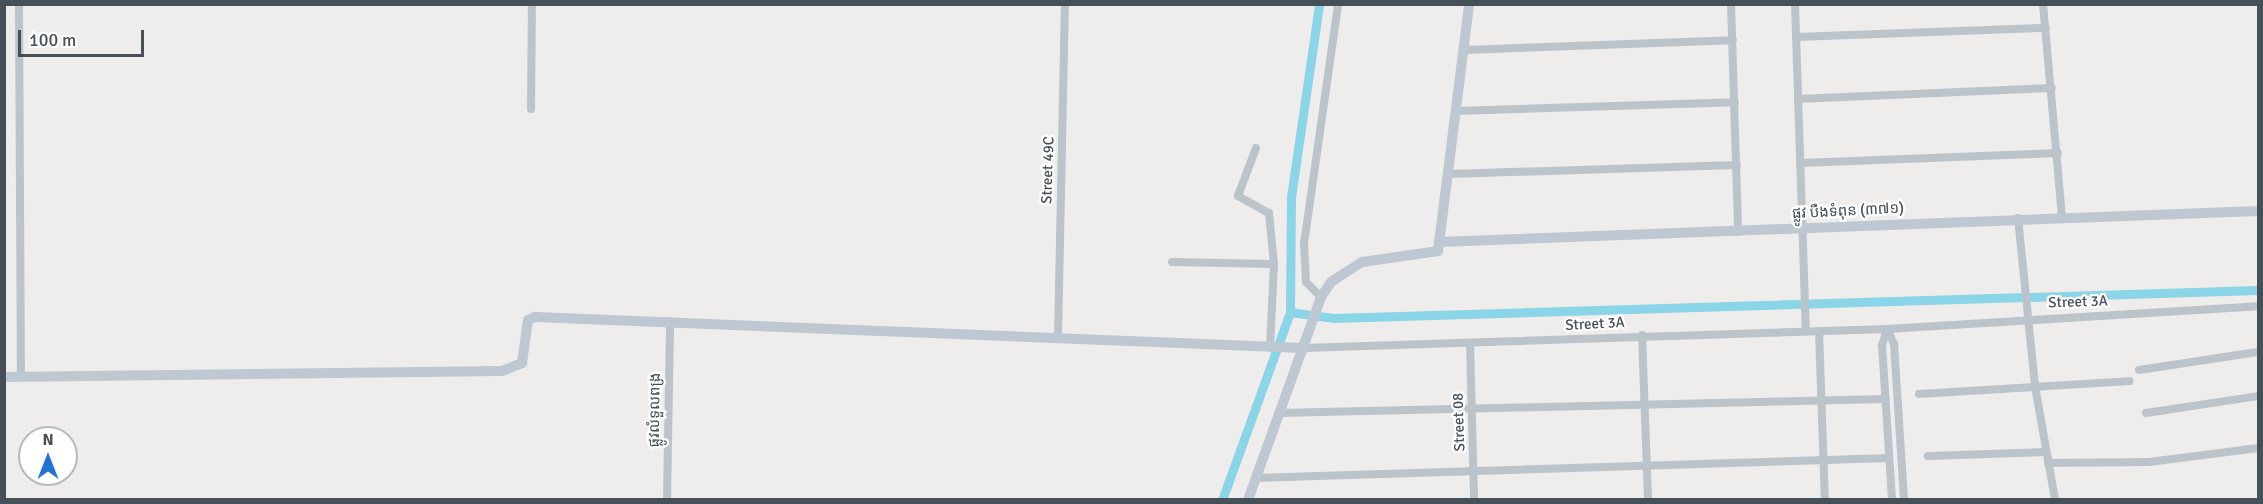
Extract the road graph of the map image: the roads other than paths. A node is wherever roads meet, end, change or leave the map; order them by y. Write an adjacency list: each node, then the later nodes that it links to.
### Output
1 (19, 4): 46 (street)
2 (532, 4): 16 (street)
3 (1065, 4): 39 (street, Street 49C)
4 (1338, 4): 31 (street)
5 (1469, 4): 12 (street)
6 (1731, 4): 11 (street)
7 (1795, 4): 10 (street)
8 (2043, 4): 9 (street)
9 (2046, 28): 10 (street); 13 (street)
10 (1796, 37): 14 (street)
11 (1733, 40): 12 (street); 15 (street)
12 (1464, 50): 17 (street)
13 (2052, 88): 14 (street); 19 (street)
14 (1798, 99): 20 (street)
15 (1735, 102): 17 (street); 21 (street)
16 (531, 109)
17 (1456, 111): 22 (street)
18 (1256, 148): 30 (street)
19 (2058, 153): 20 (street); 24 (street)
20 (1800, 163): 26 (street)
21 (1737, 165): 22 (street); 27 (street)
22 (1449, 174): 28 (street)
23 (2259, 211): 24 (street, ផ្លូវ បឹងទំពុន (៣៧១))
24 (2062, 215): 25 (street, ផ្លូវ បឹងទំពុន (៣៧១))
25 (2018, 218): 26 (street, ផ្លូវ បឹងទំពុន (៣៧១)); 33 (street)
26 (1802, 228): 27 (street, ផ្លូវ បឹងទំពុន (៣៧១)); 36 (street)
27 (1738, 232): 28 (street, ផ្លូវ បឹងទំពុន (៣៧១))
28 (1439, 242): 31 (street)
29 (1172, 262): 30 (street)
30 (1274, 264): 41 (street)
31 (1321, 297): 42 (street)
32 (2259, 306): 33 (street, Street 3A)
33 (2028, 317): 35 (street, Street 3A); 48 (street)
34 (670, 321): 39 (street); 46 (street); 69 (street, ផ្លូវលំទួលពង្រ)
35 (1887, 329): 37 (street, Street 3A); 52 (street); 54 (street)
36 (1806, 331): 37 (street, Street 3A); 38 (street, Street 3A)
37 (1819, 331): 51 (street)
38 (1642, 335): 40 (street, Street 3A); 53 (street)
39 (1058, 336): 41 (street)
40 (1470, 343): 42 (street, Street 3A); 55 (street, Street 08)
41 (1272, 348): 42 (street)
42 (1304, 348): 57 (street)
43 (2259, 352): 44 (street)
44 (2139, 370)
45 (4, 377): 46 (street)
46 (21, 377)
47 (2130, 381): 48 (street)
48 (2035, 386): 49 (street); 59 (street)
49 (1918, 394)
50 (2259, 396): 56 (street)
51 (1821, 400): 52 (street); 53 (street); 62 (street)
52 (1886, 403): 54 (street); 61 (street)
53 (1645, 404): 55 (street); 65 (street)
54 (1898, 406): 64 (street)
55 (1472, 408): 57 (street); 67 (street, Street 08)
56 (2146, 412)
57 (1280, 413): 68 (street)
58 (2259, 448): 63 (street)
59 (2046, 452): 60 (street); 63 (street)
60 (1928, 456)
61 (1889, 458): 62 (street); 66 (street)
62 (1824, 460): 65 (street); 73 (street)
63 (2048, 463): 76 (street)
64 (1902, 466): 66 (street); 75 (street)
65 (1647, 467): 67 (street); 72 (street)
66 (1890, 468): 74 (street)
67 (1474, 470): 68 (street); 71 (street, Street 08)
68 (1256, 478): 70 (street)
69 (667, 500)
70 (1248, 500)
71 (1474, 500)
72 (1647, 500)
73 (1826, 500)
74 (1892, 500)
75 (1904, 500)
76 (2055, 500)

